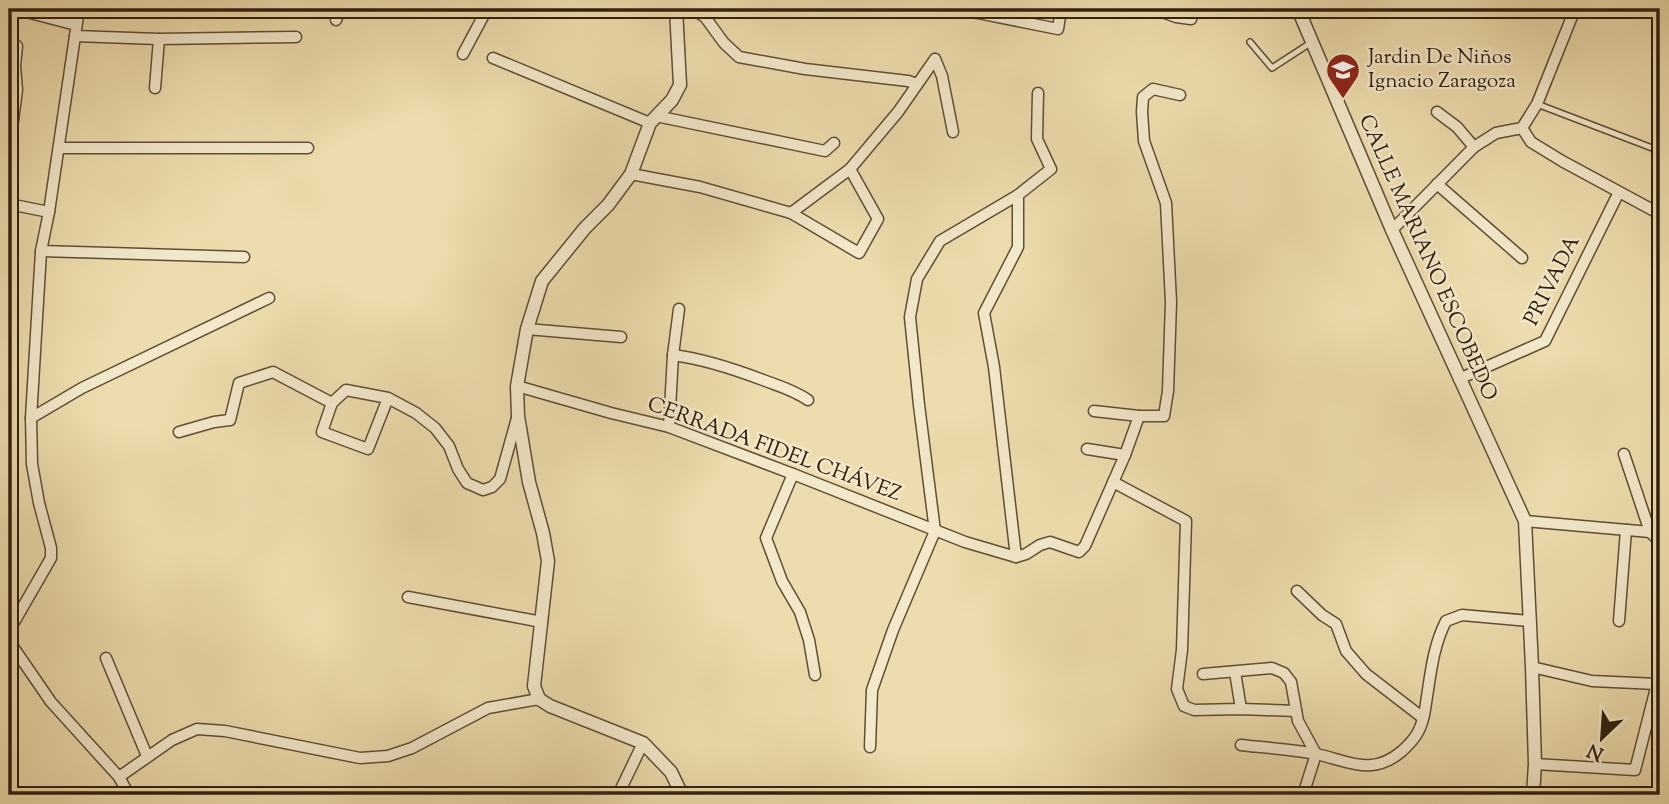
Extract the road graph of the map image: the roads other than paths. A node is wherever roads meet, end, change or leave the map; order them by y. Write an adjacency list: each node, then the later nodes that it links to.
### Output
1 (15, 9): 13 (street)
2 (79, 9): 13 (street)
3 (487, 9): 19 (street)
4 (676, 9): 27 (street)
5 (693, 9): 21 (street)
6 (945, 9): 11 (street)
7 (1061, 9): 11 (street)
8 (1154, 9): 12 (street)
9 (1298, 9): 17 (street, CALLE MARIANO ESCOBEDO)
10 (1576, 9): 25 (street)
11 (978, 11)
12 (1193, 14)
13 (75, 30): 15 (street); 32 (street)
14 (296, 37): 15 (street)
15 (159, 39): 22 (street)
16 (1250, 42): 17 (lane)
17 (1312, 43): 45 (street, CALLE MARIANO ESCOBEDO)
18 (17, 46): 34 (street)
19 (463, 54)
20 (493, 58): 27 (street)
21 (917, 84): 29 (street); 36 (street)
22 (155, 88)
23 (1038, 93): 40 (street)
24 (1180, 95): 61 (street)
25 (1537, 104): 28 (street); 35 (lane)
26 (1437, 112): 31 (street)
27 (653, 120): 30 (street); 37 (street)
28 (1522, 128): 31 (street); 39 (street)
29 (953, 132)
30 (834, 143)
31 (1474, 147): 38 (street)
32 (59, 148): 33 (street); 42 (street)
33 (308, 148)
34 (9, 151)
35 (1660, 151)
36 (850, 169): 43 (street); 43 (street)
37 (631, 174): 43 (street); 51 (street)
38 (1437, 184): 45 (street); 48 (street)
39 (1619, 192): 44 (street); 54 (street, PRIVADA)
40 (1018, 195): 73 (street); 76 (street)
41 (9, 204): 42 (street)
42 (49, 212): 46 (street)
43 (791, 213)
44 (1660, 214)
45 (1392, 230): 54 (street, CALLE MARIANO ESCOBEDO)
46 (41, 251): 47 (street); 62 (street)
47 (244, 257)
48 (1522, 258)
49 (269, 298): 62 (street)
50 (679, 309): 53 (street)
51 (527, 329): 52 (street); 55 (street)
52 (621, 337)
53 (673, 355): 57 (street); 63 (street)
54 (1459, 379): 71 (street, CALLE MARIANO ESCOBEDO)
55 (517, 386): 60 (street); 63 (street, CERRADA FIDEL CHÁVEZ)
56 (388, 398): 58 (street); 58 (street); 60 (street)
57 (808, 400)
58 (332, 403): 64 (street)
59 (1094, 411): 61 (street)
60 (518, 416): 81 (street)
61 (1139, 416): 67 (street)
62 (31, 418): 82 (street)
63 (669, 427): 68 (street, CERRADA FIDEL CHÁVEZ)
64 (179, 432)
65 (1087, 449): 67 (street)
66 (1624, 454): 74 (street)
67 (1125, 455): 69 (street)
68 (793, 474): 73 (street, CERRADA FIDEL CHÁVEZ); 88 (street)
69 (1112, 482): 76 (street); 90 (street)
70 (1660, 512): 74 (street)
71 (1525, 522): 72 (street); 79 (street, CALLE MARIANO ESCOBEDO)
72 (1626, 530): 74 (street); 80 (street)
73 (935, 531): 76 (street, CERRADA FIDEL CHÁVEZ); 95 (street)
74 (1650, 532): 75 (street)
75 (1660, 542)
76 (1016, 557)
77 (1297, 591): 92 (street)
78 (408, 597): 81 (street)
79 (1530, 621): 85 (street, CALLE MARIANO ESCOBEDO); 92 (street)
80 (1619, 621)
81 (542, 622): 89 (street)
82 (9, 631)
83 (9, 641): 99 (street)
84 (106, 658): 97 (street)
85 (1532, 667): 98 (street, CALLE MARIANO ESCOBEDO); 98 (street)
86 (1235, 672): 87 (street); 90 (street); 91 (street)
87 (1203, 674)
88 (815, 675)
89 (539, 699): 93 (street); 97 (street)
90 (1241, 709): 91 (street)
91 (1296, 711): 96 (street)
92 (1423, 718): 96 (street)
93 (643, 743): 101 (street); 102 (street)
94 (1241, 745): 96 (street)
95 (870, 747)
96 (1316, 754): 103 (street)
97 (147, 756): 99 (street)
98 (1535, 764): 104 (street, CALLE MARIANO ESCOBEDO)
99 (119, 777): 100 (street)
100 (129, 795)
101 (618, 795)
102 (682, 795)
103 (1303, 795)
104 (1533, 795)

